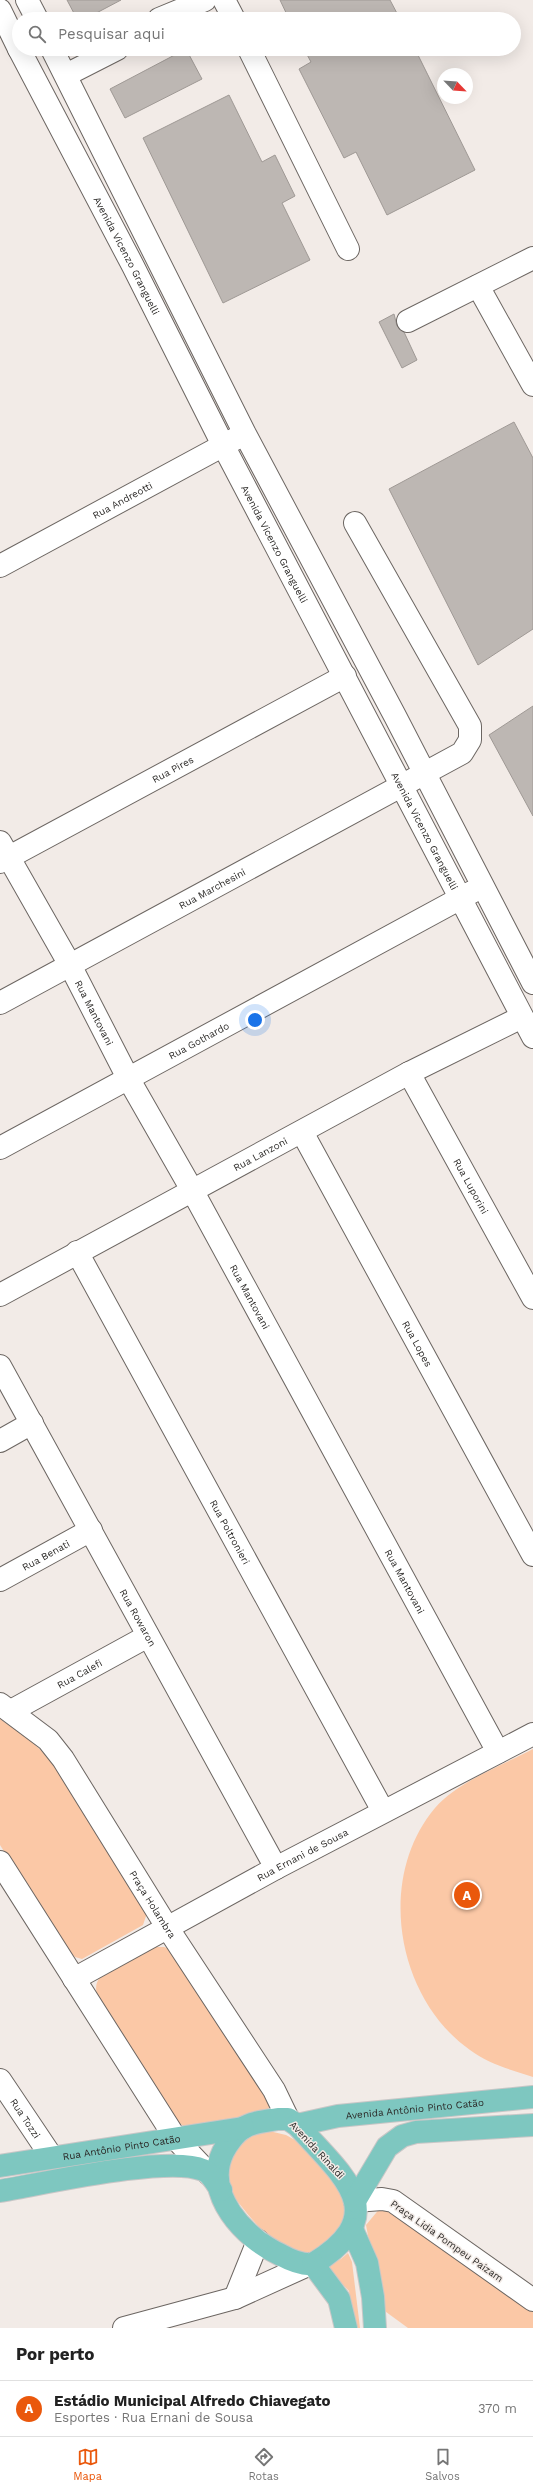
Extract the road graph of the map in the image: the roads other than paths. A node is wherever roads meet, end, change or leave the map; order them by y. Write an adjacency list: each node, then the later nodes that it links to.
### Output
1 (27, 0): 5 (street)
2 (205, 0): 6 (street)
3 (224, 0): 7 (street)
4 (0, 10): 8 (street, Avenida Vicenzo Granguelli)
5 (33, 12)
6 (176, 12)
7 (230, 12)
8 (12, 35)
9 (22, 56): 14 (street, Avenida Vicenzo Granguelli)
10 (52, 56): 14 (street)
11 (61, 56): 15 (street)
12 (103, 56): 15 (street)
13 (252, 56): 16 (street)
14 (29, 70): 19 (street, Avenida Vicenzo Granguelli)
15 (66, 74): 17 (street)
16 (348, 249)
17 (155, 254): 19 (street); 22 (street)
18 (533, 258): 20 (street)
19 (133, 266): 23 (street, Avenida Vicenzo Granguelli)
20 (478, 286): 21 (street); 24 (street)
21 (408, 321)
22 (214, 369): 23 (street); 25 (street)
23 (190, 382): 26 (street, Avenida Vicenzo Granguelli)
24 (533, 385)
25 (245, 434): 26 (street, Rua Andreotti); 30 (street)
26 (223, 445): 28 (street, Rua Andreotti); 29 (street, Avenida Vicenzo Granguelli)
27 (355, 523): 30 (street, Rua Marchesini)
28 (0, 566)
29 (345, 676): 31 (street, Avenida Vicenzo Granguelli); 32 (street, Rua Pires)
30 (424, 774): 31 (street, Rua Marchesini); 33 (street)
31 (401, 785): 34 (street, Avenida Vicenzo Granguelli); 35 (street, Rua Marchesini)
32 (3, 854): 35 (street, Rua Mantovani)
33 (482, 887): 34 (street, Rua Gothardo); 36 (street)
34 (459, 899): 38 (street, Avenida Vicenzo Granguelli); 41 (street, Rua Gothardo)
35 (70, 965): 37 (street, Rua Marchesini); 41 (street, Rua Mantovani)
36 (533, 983)
37 (0, 1003)
38 (522, 1017): 39 (street, Avenida Vicenzo Granguelli); 40 (street, Rua Lanzoni)
39 (533, 1037)
40 (409, 1073): 42 (street, Rua Lanzoni); 47 (street, Rua Luporini)
41 (128, 1078): 43 (street, Rua Gothardo); 44 (street, Rua Mantovani)
42 (302, 1132): 44 (street, Rua Lanzoni); 52 (street, Rua Lopes)
43 (0, 1148)
44 (192, 1190): 45 (street, Rua Lanzoni); 57 (street, Rua Mantovani)
45 (77, 1252): 46 (street, Rua Lanzoni); 58 (street, Rua Poltronieri)
46 (0, 1295)
47 (533, 1298)
48 (0, 1366): 49 (street, Rua Rowaron)
49 (32, 1423): 50 (street); 51 (street, Rua Rowaron)
50 (0, 1441)
51 (91, 1530): 53 (street, Rua Benati); 54 (street, Rua Rowaron)
52 (533, 1555)
53 (0, 1580)
54 (148, 1636): 55 (street, Rua Calefi); 60 (street, Rua Rowaron)
55 (5, 1707): 61 (street, Praça Holambra)
56 (533, 1734): 57 (street, Rua Ernani de Sousa)
57 (498, 1752): 58 (street, Rua Ernani de Sousa)
58 (383, 1811): 60 (street, Rua Ernani de Sousa)
59 (0, 1862): 62 (street)
60 (276, 1868): 61 (street, Rua Ernani de Sousa)
61 (167, 1927): 62 (street, Rua Ernani de Sousa); 65 (street, Praça Holambra)
62 (74, 1979): 68 (street)
63 (0, 2080): 69 (street, Rua Tozzi)
64 (533, 2097): 65 (main road, Avenida Antônio Pinto Catão)
65 (292, 2122): 67 (main road, Avenida Rinaldi); 73 (main road, Avenida Rinaldi)
66 (533, 2125): 73 (main road)
67 (243, 2128): 68 (main road, Rua Antônio Pinto Catão); 71 (main road, Avenida Rinaldi)
68 (176, 2139): 69 (main road, Rua Antônio Pinto Catão); 71 (street)
69 (52, 2156): 70 (main road, Rua Antônio Pinto Catão)
70 (0, 2166)
71 (215, 2182): 72 (main road); 75 (main road, Avenida Rinaldi)
72 (0, 2191)
73 (355, 2201): 74 (main road, Avenida Rinaldi); 78 (street, Praça Lidia Pompeu Paizam)
74 (352, 2229): 76 (main road, Avenida Rinaldi); 81 (main road)
75 (258, 2241): 76 (main road, Avenida Rinaldi); 79 (street)
76 (311, 2264): 79 (street); 83 (main road)
77 (533, 2284): 78 (street)
78 (510, 2285): 80 (street, Praça Lidia Pompeu Paizam)
79 (235, 2298): 82 (street)
80 (533, 2300)
81 (378, 2326)
82 (124, 2328)
83 (346, 2328)

